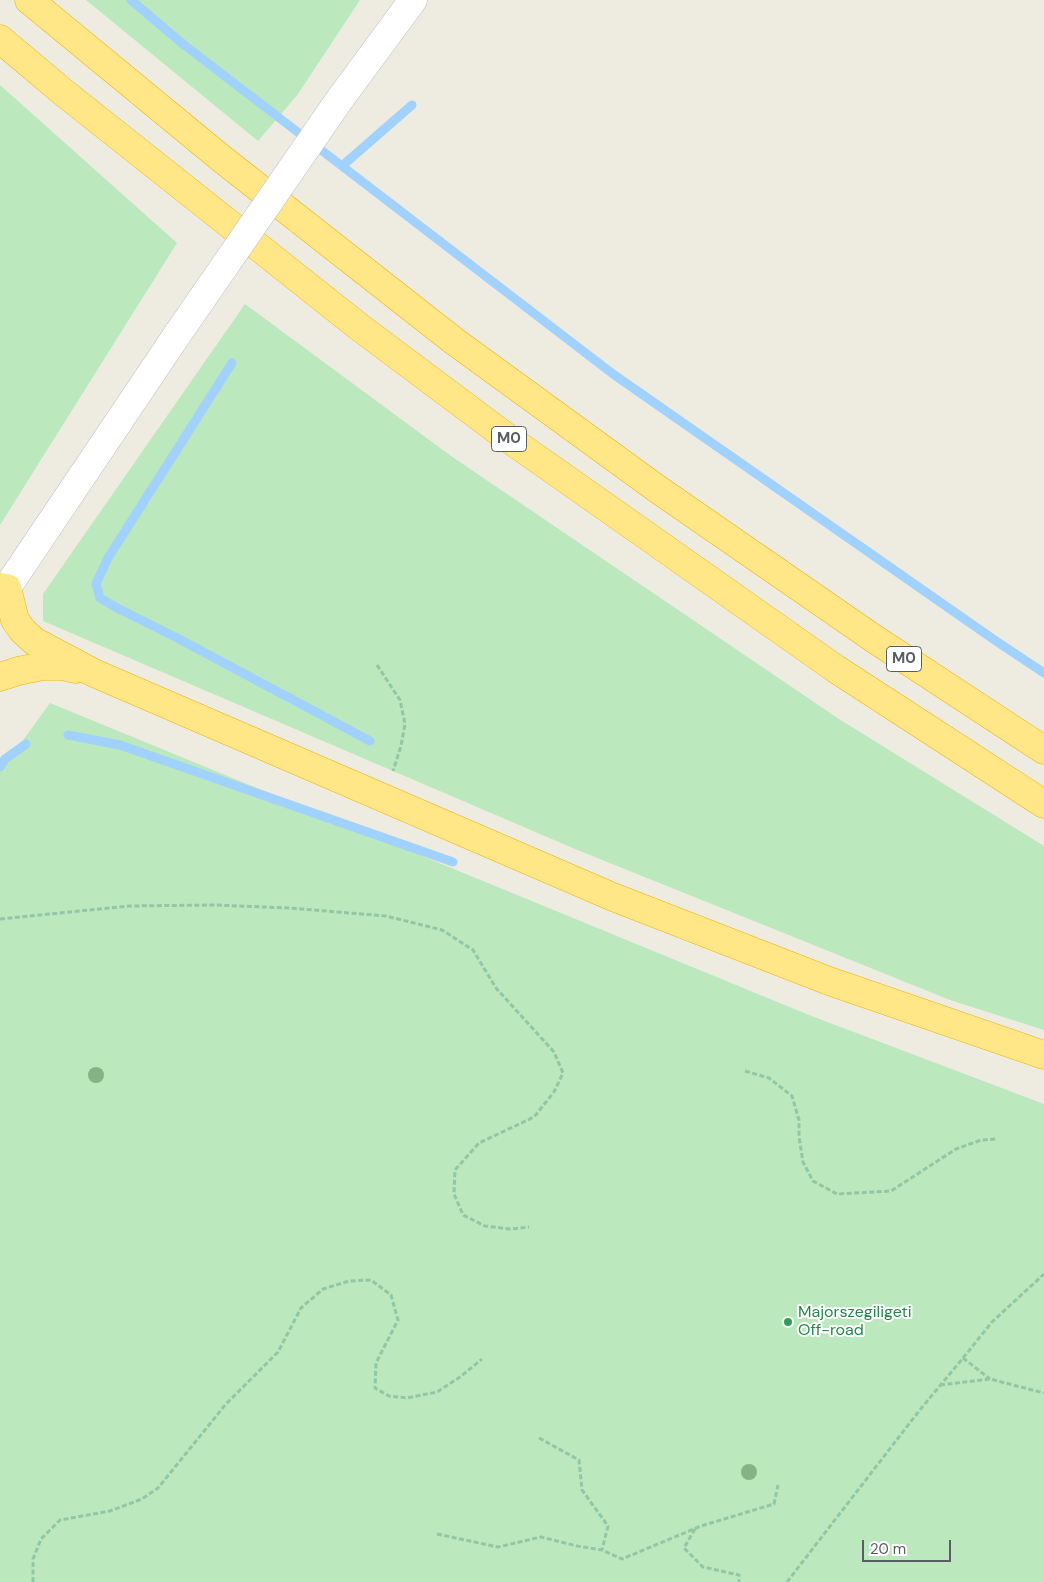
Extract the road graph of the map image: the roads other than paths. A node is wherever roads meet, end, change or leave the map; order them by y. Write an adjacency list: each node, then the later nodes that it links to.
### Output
1 (29, 0): 7 (highway, M0)
2 (413, 0): 4 (main road, bridge)
3 (0, 39): 8 (highway, M0)
4 (2, 591): 5 (highway)
5 (94, 673): 6 (highway); 9 (highway)
6 (0, 677)
7 (1044, 750)
8 (1044, 804)
9 (1044, 1055)

